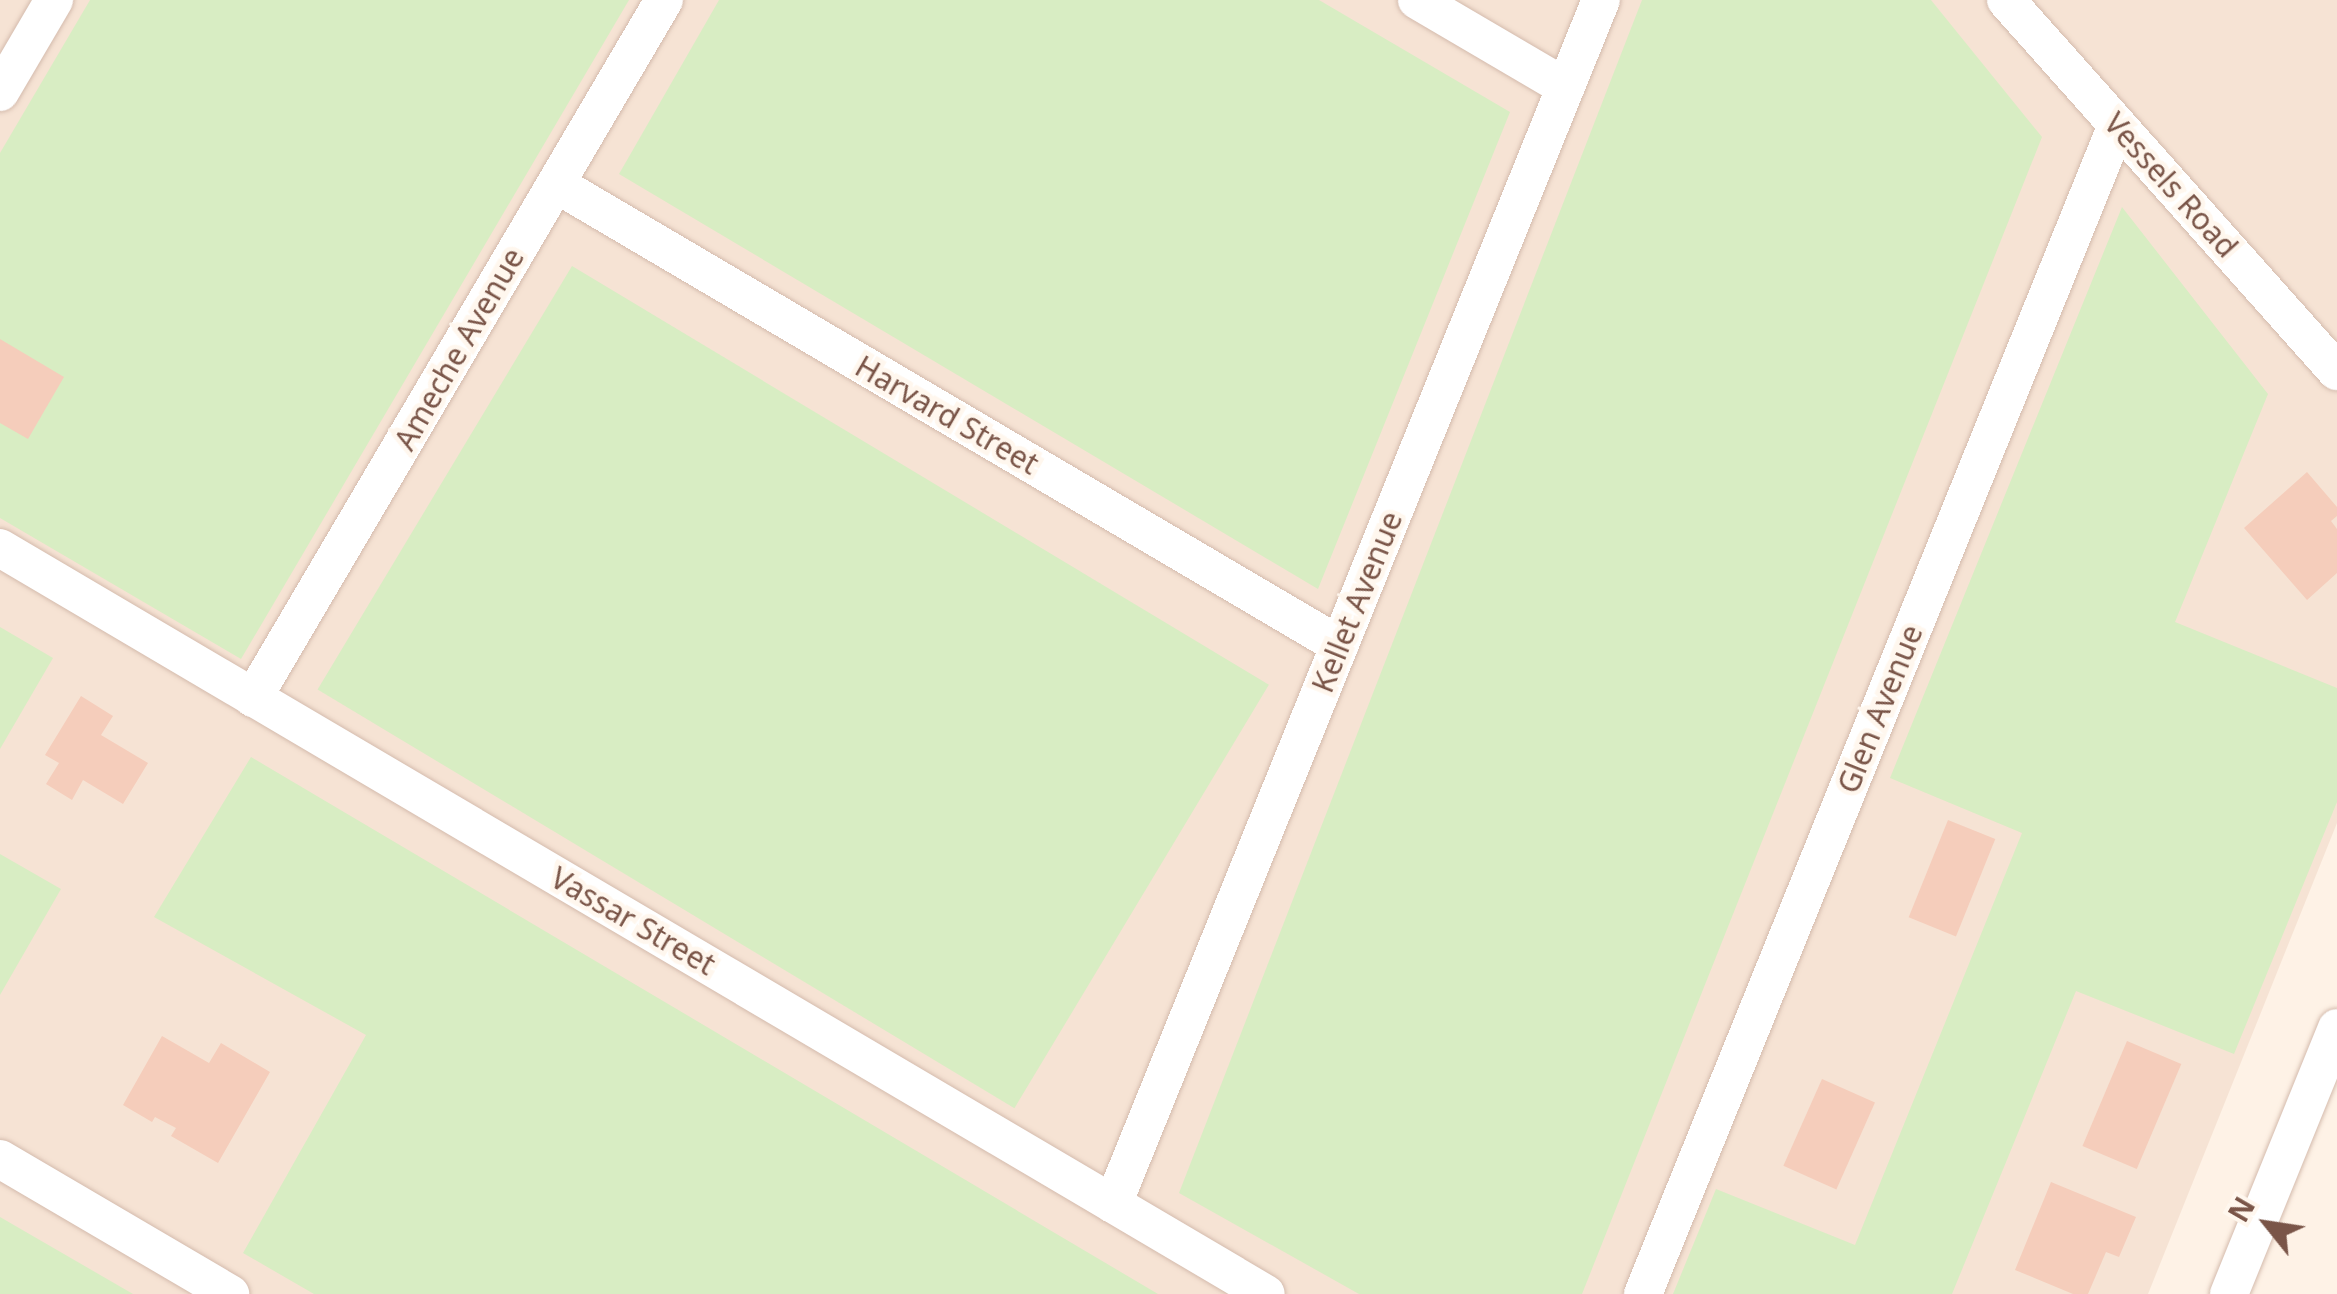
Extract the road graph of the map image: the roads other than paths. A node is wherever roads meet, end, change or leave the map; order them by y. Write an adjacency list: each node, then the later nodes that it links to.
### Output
1 (54, 0): 7 (street)
2 (664, 0): 9 (street, Ameche Avenue)
3 (1416, 0): 6 (street)
4 (1601, 0): 6 (street, Kellet Avenue)
5 (2006, 0): 8 (street, Vessels Road)
6 (1565, 88): 12 (street, Kellet Avenue)
7 (0, 92)
8 (2117, 125): 10 (street, Vessels Road); 19 (street, Glen Avenue)
9 (556, 184): 12 (street, Harvard Street); 13 (street, Ameche Avenue)
10 (2337, 371)
11 (0, 548): 13 (street, Vassar Street)
12 (1339, 646): 16 (street, Kellet Avenue)
13 (253, 698): 16 (street, Vassar Street)
14 (2337, 1028): 20 (street)
15 (0, 1159): 17 (street)
16 (1112, 1204): 18 (street, Vassar Street)
17 (230, 1294)
18 (1266, 1294)
19 (1643, 1294)
20 (2229, 1294)

